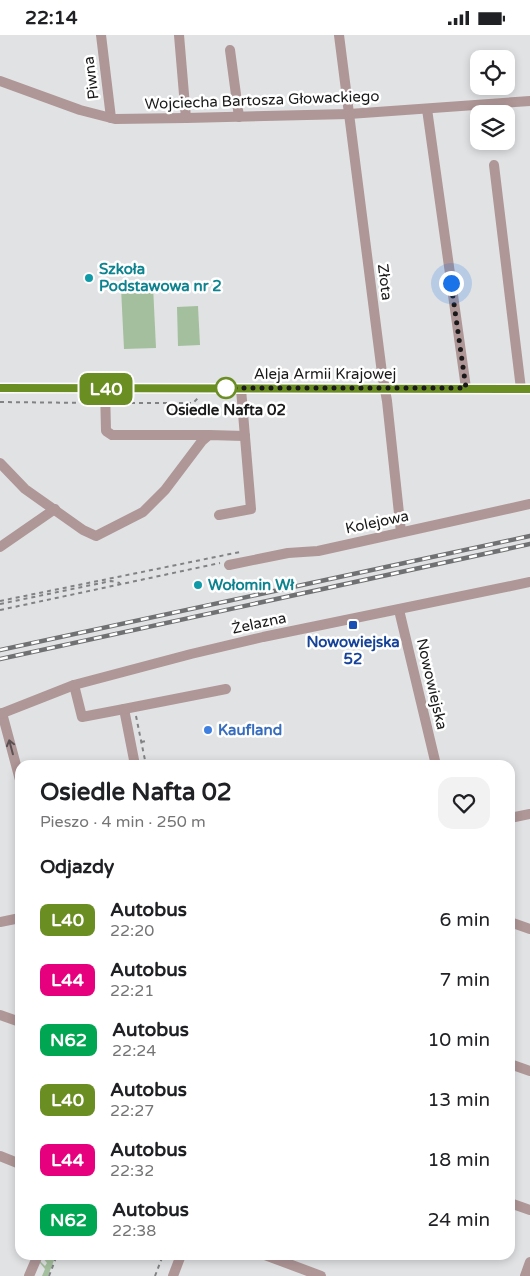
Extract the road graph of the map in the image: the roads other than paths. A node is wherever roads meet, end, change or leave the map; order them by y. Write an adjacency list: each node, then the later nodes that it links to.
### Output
1 (101, 35): 9 (street, Piwna)
2 (179, 35): 11 (street)
3 (339, 35): 8 (street, Złota)
4 (230, 50): 10 (street)
5 (0, 81): 9 (street, Wojciecha Bartosza Głowackiego)
6 (530, 101): 7 (street, Wojciecha Bartosza Głowackiego)
7 (426, 109): 8 (street, Wojciecha Bartosza Głowackiego); 14 (street)
8 (349, 113): 10 (street, Wojciecha Bartosza Głowackiego); 17 (street, Złota)
9 (111, 117): 11 (street, Wojciecha Bartosza Głowackiego)
10 (239, 117): 11 (street, Wojciecha Bartosza Głowackiego)
11 (186, 118)
12 (494, 165): 18 (street)
13 (0, 388): 15 (street, Aleja Armii Krajowej)
14 (466, 388): 17 (street, Aleja Armii Krajowej); 18 (street, Aleja Armii Krajowej)
15 (105, 389): 16 (street, Aleja Armii Krajowej); 19 (street)
16 (241, 389): 17 (street, Aleja Armii Krajowej); 20 (street)
17 (385, 389): 25 (street, Złota)
18 (526, 389)
19 (209, 435): 20 (street); 23 (street)
20 (245, 436): 24 (street)
21 (0, 463): 23 (street)
22 (530, 504): 25 (street, Kolejowa)
23 (55, 509): 26 (street)
24 (219, 515)
25 (401, 532): 27 (street, Kolejowa)
26 (0, 547)
27 (229, 565)
28 (530, 582): 29 (street, Żelazna)
29 (399, 610): 30 (street, Żelazna); 35 (street, Nowowiejska)
30 (74, 685): 32 (street); 33 (street, Żelazna)
31 (226, 689): 32 (street)
32 (124, 709): 34 (street)
33 (1, 714): 36 (street, one-way to 33)
34 (134, 760)
35 (435, 760)
36 (15, 763)
37 (530, 814): 38 (street)
38 (515, 817)
39 (15, 919): 40 (street)
40 (0, 922)
41 (515, 924): 42 (street)
42 (530, 929)
43 (0, 1015): 44 (street)
44 (15, 1020)
45 (515, 1066): 46 (street)
46 (530, 1071)
47 (0, 1156): 48 (street)
48 (15, 1161)
49 (515, 1205): 50 (street)
50 (530, 1210)
51 (36, 1260): 55 (street)
52 (178, 1260): 56 (street)
53 (278, 1260): 57 (street)
54 (530, 1262): 58 (street)
55 (30, 1276)
56 (173, 1276)
57 (321, 1276)
58 (525, 1276)

